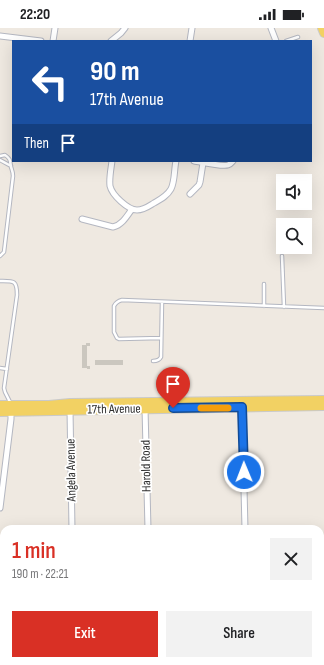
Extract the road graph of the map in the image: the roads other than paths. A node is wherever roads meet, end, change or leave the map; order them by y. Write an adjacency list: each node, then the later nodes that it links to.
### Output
1 (55, 28): 10 (street)
2 (125, 28): 11 (street)
3 (192, 28): 12 (street)
4 (271, 28): 13 (street)
5 (322, 28): 6 (main road)
6 (324, 33)
7 (0, 36): 9 (street)
8 (298, 37): 14 (lane)
9 (33, 40)
10 (53, 40)
11 (112, 40)
12 (190, 40)
13 (276, 40)
14 (289, 40)
15 (0, 156): 22 (lane)
16 (0, 160): 22 (lane)
17 (112, 162): 24 (street)
18 (176, 162): 24 (street)
19 (203, 162): 21 (street); 23 (street)
20 (232, 162): 21 (street)
21 (217, 163)
22 (11, 167): 26 (lane)
23 (190, 194)
24 (132, 209): 25 (street)
25 (82, 219)
26 (0, 256)
27 (282, 256): 32 (lane)
28 (0, 281): 37 (lane)
29 (264, 284): 31 (lane)
30 (162, 302): 31 (lane); 34 (lane); 34 (lane)
31 (264, 306): 32 (lane)
32 (284, 307): 33 (lane)
33 (324, 308)
34 (161, 338): 35 (lane)
35 (153, 361)
36 (0, 368): 37 (lane)
37 (7, 369): 43 (lane)
38 (324, 400): 40 (main road, 17th Avenue)
39 (0, 405): 43 (main road)
40 (145, 406): 42 (main road, 17th Avenue); 43 (main road, 17th Avenue); 44 (main road, 17th Avenue); 49 (street, Harold Road)
41 (324, 406): 42 (main road, 17th Avenue); 46 (street)
42 (242, 407): 50 (street)
43 (11, 408): 44 (main road, 17th Avenue); 45 (main road, 17th Avenue); 47 (street)
44 (70, 410): 48 (street, Angela Avenue)
45 (0, 412)
46 (324, 412)
47 (0, 508)
48 (72, 525)
49 (148, 525)
50 (245, 525)

